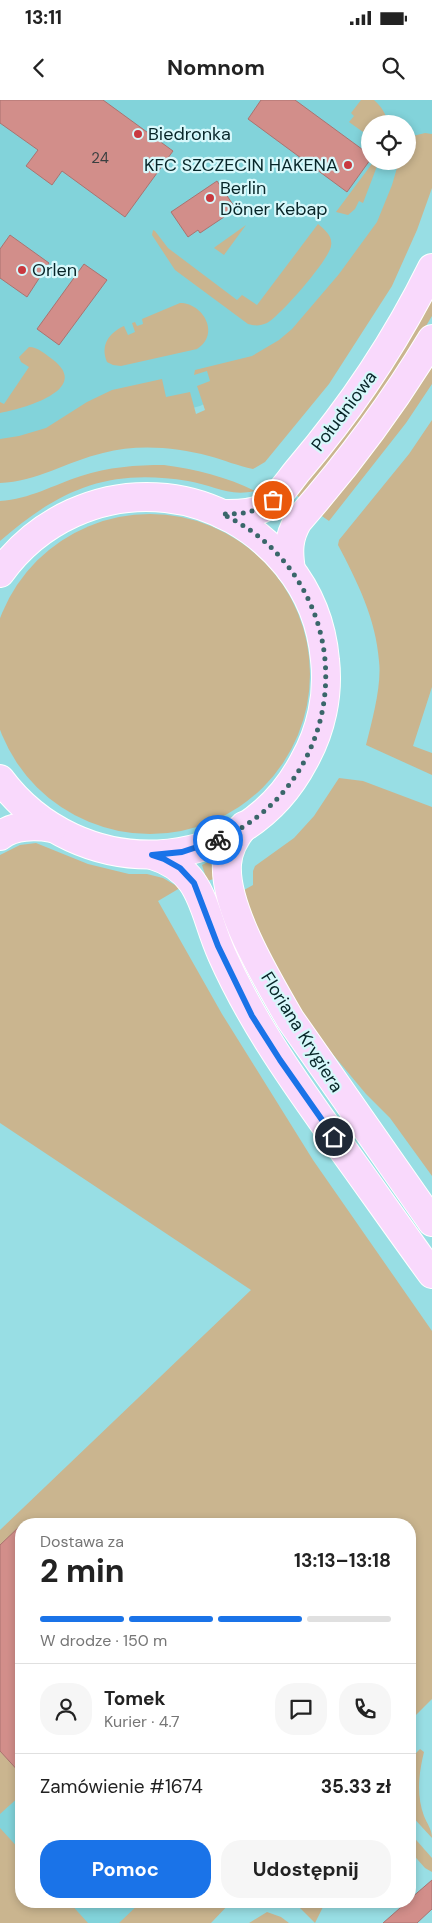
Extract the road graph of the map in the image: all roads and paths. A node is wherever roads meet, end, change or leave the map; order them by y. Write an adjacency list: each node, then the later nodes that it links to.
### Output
1 (432, 268): 3 (main road, Południowa)
2 (432, 338): 4 (main road, Południowa)
3 (222, 514): 4 (main road); 5 (main road)
4 (291, 570): 7 (main road)
5 (0, 573)
6 (0, 779): 8 (main road)
7 (244, 826): 10 (main road); 11 (main road, Floriana Krygiera)
8 (52, 828): 9 (main road); 10 (main road)
9 (0, 836)
10 (152, 855): 12 (main road, Floriana Krygiera)
11 (432, 1222)
12 (432, 1274)

